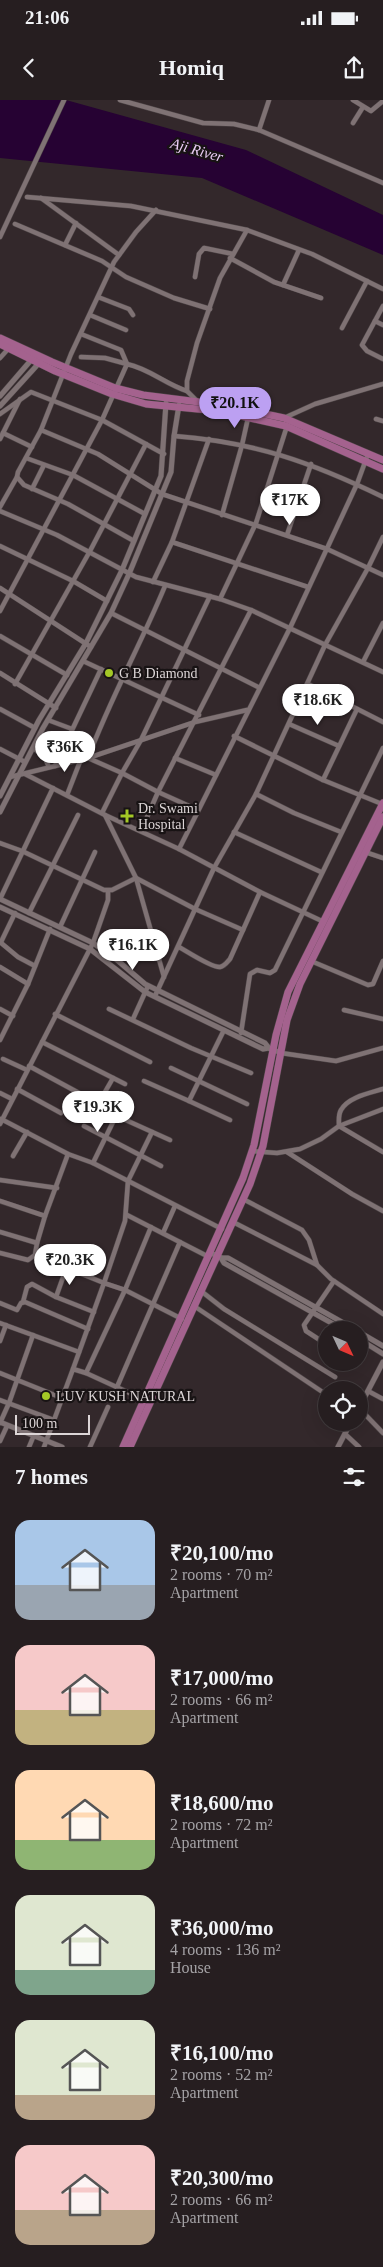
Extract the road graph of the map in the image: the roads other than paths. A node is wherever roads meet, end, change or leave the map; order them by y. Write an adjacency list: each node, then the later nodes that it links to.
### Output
1 (64, 100): 16 (street)
2 (120, 100): 8 (street)
3 (269, 100): 8 (street)
4 (353, 100): 6 (street)
5 (383, 101): 6 (street)
6 (363, 107): 7 (street)
7 (353, 123)
8 (259, 130): 9 (street)
9 (383, 183)
10 (27, 197): 11 (street)
11 (40, 197): 12 (street); 13 (street)
12 (156, 210): 15 (street); 19 (street)
13 (76, 223): 17 (street); 19 (street)
14 (15, 224): 17 (street)
15 (247, 230): 18 (street); 20 (street)
16 (0, 237)
17 (65, 245): 21 (street)
18 (298, 250): 23 (street); 24 (street)
19 (119, 255): 21 (street)
20 (232, 256): 22 (street); 24 (street); 29 (street)
21 (111, 268): 26 (street); 29 (street)
22 (196, 277)
23 (366, 281): 25 (street); 34 (street)
24 (283, 285): 27 (street)
25 (383, 289)
26 (98, 297): 30 (street); 31 (street)
27 (321, 298)
28 (383, 306): 32 (street)
29 (210, 309): 49 (street)
30 (90, 315): 35 (street); 36 (street)
31 (133, 315)
32 (374, 321): 33 (street); 43 (street)
33 (383, 325)
34 (342, 328)
35 (126, 330)
36 (81, 334): 45 (street); 46 (street)
37 (0, 338): 40 (main road)
38 (0, 344): 39 (main road)
39 (9, 348): 40 (main road); 42 (street)
40 (34, 357): 44 (main road); 50 (street)
41 (81, 357): 45 (street)
42 (0, 358)
43 (383, 359)
44 (41, 360): 46 (main road); 55 (street)
45 (127, 364): 48 (street); 49 (street)
46 (65, 371): 48 (main road); 53 (street)
47 (383, 384): 63 (street)
48 (113, 391): 52 (main road); 57 (main road); 61 (street)
49 (187, 391): 56 (street)
50 (0, 396)
51 (21, 398): 53 (street); 58 (street); 65 (street)
52 (166, 398): 54 (main road); 57 (street)
53 (53, 401): 61 (street); 64 (street)
54 (179, 404): 56 (main road); 57 (main road); 66 (street)
55 (0, 406)
56 (198, 406): 59 (main road); 63 (main road)
57 (166, 407): 74 (street)
58 (0, 414)
59 (248, 418): 63 (main road); 70 (street)
60 (376, 419): 62 (street)
61 (102, 420): 69 (street); 72 (street)
62 (383, 421)
63 (286, 422): 73 (street); 75 (main road)
64 (41, 430): 71 (street); 72 (street)
65 (3, 433): 67 (street); 71 (street)
66 (174, 436): 68 (street); 87 (street)
67 (0, 439)
68 (209, 439): 70 (street); 91 (street)
69 (146, 444): 74 (street); 81 (street)
70 (242, 445): 73 (street); 94 (street)
71 (32, 447): 76 (street)
72 (86, 448): 81 (street); 82 (street)
73 (277, 453): 78 (street); 95 (street)
74 (164, 454): 86 (street)
75 (366, 457): 77 (main road); 80 (main road); 84 (street)
76 (26, 458): 79 (street); 83 (street)
77 (383, 460)
78 (311, 464): 84 (street); 98 (street)
79 (44, 465): 82 (street); 85 (street)
80 (383, 469)
81 (131, 473): 86 (street); 89 (street)
82 (73, 476): 89 (street); 90 (street)
83 (17, 478): 85 (street); 92 (street)
84 (357, 484): 88 (street); 103 (street)
85 (32, 488): 90 (street)
86 (156, 488): 87 (street); 93 (street)
87 (162, 494): 91 (street); 109 (street)
88 (383, 497)
89 (118, 498): 93 (street); 96 (street)
90 (60, 500): 96 (street); 97 (street)
91 (187, 503): 94 (street); 101 (street)
92 (0, 509): 97 (street)
93 (145, 514): 100 (street)
94 (222, 514): 95 (street)
95 (256, 524): 98 (street); 106 (street)
96 (104, 525): 100 (street); 104 (street)
97 (44, 529): 104 (street); 105 (street)
98 (287, 535): 103 (street)
99 (383, 537): 107 (street)
100 (134, 541): 108 (street)
101 (172, 542): 106 (street); 112 (street)
102 (0, 546): 105 (street)
103 (327, 549): 107 (street); 114 (street)
104 (90, 551): 108 (street); 111 (street)
105 (28, 561): 111 (street); 116 (street)
106 (238, 564): 114 (street); 118 (street)
107 (368, 568): 110 (street); 129 (street)
108 (122, 570): 109 (street); 119 (street)
109 (130, 574): 112 (street); 122 (street)
110 (383, 575)
111 (73, 581): 119 (street); 123 (street)
112 (153, 582): 113 (street)
113 (166, 586): 117 (street); 126 (street)
114 (308, 587): 125 (street)
115 (0, 588): 116 (street)
116 (10, 594): 121 (street); 123 (street)
117 (210, 596): 118 (street); 131 (street)
118 (220, 599): 120 (street)
119 (108, 602): 128 (street)
120 (251, 610): 125 (street); 135 (street)
121 (0, 611)
122 (111, 613): 126 (street); 130 (street)
123 (51, 621): 128 (street); 132 (street)
124 (383, 623): 134 (street)
125 (290, 628): 129 (street); 143 (street)
126 (146, 631): 131 (street); 140 (street)
127 (0, 636): 132 (street)
128 (86, 643): 130 (street); 139 (street)
129 (326, 645): 134 (street); 142 (street)
130 (92, 647): 133 (street)
131 (185, 649): 135 (street); 144 (street)
132 (32, 654): 139 (street); 141 (street)
133 (83, 661): 136 (street); 146 (street)
134 (363, 662): 137 (street)
135 (222, 668): 143 (street); 150 (street)
136 (101, 669): 140 (street); 156 (street)
137 (383, 672)
138 (0, 673): 141 (street)
139 (67, 675): 145 (street)
140 (122, 680): 144 (street); 165 (street)
141 (15, 684): 145 (street)
142 (308, 684): 148 (street); 154 (street)
143 (258, 687): 149 (street)
144 (162, 698): 150 (street); 158 (street)
145 (49, 704): 146 (street); 155 (street)
146 (56, 708): 151 (street)
147 (0, 709): 155 (street)
148 (357, 709): 153 (street); 159 (street)
149 (247, 710): 152 (street); 157 (street)
150 (199, 715): 152 (street)
151 (48, 720): 156 (street); 160 (street)
152 (195, 722): 158 (street); 166 (street)
153 (383, 722)
154 (289, 724): 159 (street); 163 (street)
155 (35, 728): 167 (street)
156 (72, 728): 169 (street)
157 (234, 736): 163 (street); 174 (street)
158 (141, 740): 165 (street); 171 (street)
159 (340, 746): 176 (street)
160 (33, 748): 168 (street); 170 (street)
161 (383, 748): 182 (street)
162 (0, 749): 167 (street)
163 (275, 755): 176 (street); 180 (street)
164 (81, 758): 165 (street); 169 (street); 181 (street)
165 (88, 758): 171 (street)
166 (175, 758): 174 (street); 178 (street)
167 (19, 759): 168 (street); 175 (street)
168 (25, 762): 173 (street)
169 (55, 766): 170 (street)
170 (49, 767): 172 (street)
171 (122, 773): 178 (street); 187 (street)
172 (25, 774): 173 (street); 177 (street)
173 (18, 775): 175 (street); 183 (street)
174 (216, 776): 185 (street)
175 (10, 777): 179 (street)
176 (323, 780): 182 (street)
177 (53, 788): 181 (street); 195 (street)
178 (158, 792): 185 (street); 190 (street)
179 (0, 794): 183 (street)
180 (256, 794): 191 (street); 192 (street)
181 (66, 795): 187 (street)
182 (360, 796): 184 (street); 192 (street)
183 (6, 800): 186 (street)
184 (383, 804): 196 (main road)
185 (198, 810): 194 (street)
186 (0, 812)
187 (104, 814): 190 (street); 202 (street)
188 (78, 815): 199 (street)
189 (383, 816): 196 (main road)
190 (141, 831): 194 (street)
191 (234, 832): 200 (street); 201 (street)
192 (341, 832): 201 (street)
193 (0, 843): 195 (street)
194 (178, 849): 200 (street)
195 (22, 851): 199 (street); 206 (street)
196 (362, 851): 198 (street); 212 (main road)
197 (95, 852): 203 (street)
198 (383, 858)
199 (51, 866): 203 (street); 211 (street)
200 (214, 868): 205 (street); 208 (street)
201 (322, 872): 209 (street)
202 (136, 878): 204 (street); 208 (street); 224 (street)
203 (82, 881): 204 (street); 213 (street)
204 (108, 891): 217 (street)
205 (260, 892): 209 (street); 215 (street)
206 (0, 899): 211 (street)
207 (0, 907): 210 (street)
208 (195, 909): 215 (street); 218 (street)
209 (302, 912): 212 (street); 238 (street)
210 (15, 913): 214 (street); 216 (street)
211 (29, 913): 213 (street)
212 (326, 922): 221 (main road); 242 (main road)
213 (60, 928): 217 (street)
214 (50, 929): 219 (street); 222 (street)
215 (243, 930): 218 (street)
216 (0, 942): 222 (street)
217 (93, 943): 219 (street); 226 (street)
218 (179, 947): 224 (street)
219 (90, 949): 227 (street); 232 (street)
220 (383, 960): 221 (street)
221 (311, 961): 243 (main road)
222 (34, 966): 225 (street)
223 (0, 967): 225 (street)
224 (164, 977): 228 (street)
225 (28, 984): 233 (street)
226 (148, 986): 227 (street); 228 (street)
227 (145, 992): 228 (street); 234 (street)
228 (156, 994): 236 (street); 238 (street)
229 (0, 1009): 233 (street)
230 (109, 1009): 234 (street)
231 (344, 1010): 235 (street)
232 (56, 1014): 240 (street); 246 (street)
233 (13, 1016): 237 (street)
234 (133, 1019): 244 (street)
235 (383, 1019)
236 (224, 1030): 238 (street); 244 (street)
237 (2, 1034): 239 (street)
238 (241, 1035): 242 (street)
239 (0, 1040)
240 (42, 1042): 247 (street); 250 (street)
241 (383, 1048): 243 (street)
242 (271, 1049): 243 (street); 263 (main road)
243 (281, 1052): 263 (main road)
244 (211, 1057): 249 (street); 251 (street)
245 (3, 1059): 247 (street)
246 (150, 1062)
247 (28, 1068): 254 (street); 258 (street)
248 (171, 1068): 251 (street)
249 (251, 1073)
250 (113, 1078): 253 (street); 256 (street)
251 (200, 1080): 260 (street); 261 (street)
252 (144, 1081): 260 (street)
253 (125, 1084)
254 (17, 1089): 259 (street); 264 (street)
255 (383, 1089): 268 (street)
256 (106, 1092)
257 (0, 1093): 259 (street)
258 (80, 1093)
259 (12, 1099): 266 (street)
260 (189, 1101): 265 (street)
261 (247, 1104)
262 (383, 1109): 268 (street)
263 (266, 1111): 273 (main road); 274 (main road)
264 (61, 1113)
265 (230, 1120)
266 (1, 1121): 269 (street)
267 (84, 1126): 271 (street)
268 (339, 1126): 275 (street); 276 (street)
269 (27, 1132): 277 (street); 279 (street)
270 (152, 1132): 271 (street); 272 (street); 278 (street)
271 (106, 1137): 278 (street); 280 (street)
272 (170, 1140)
273 (253, 1148): 274 (street); 293 (main road)
274 (262, 1149): 275 (street); 285 (main road)
275 (287, 1152): 288 (street)
276 (383, 1152)
277 (68, 1154): 280 (street); 284 (street)
278 (140, 1155): 281 (street); 283 (street)
279 (14, 1156)
280 (93, 1163): 283 (street)
281 (161, 1166)
282 (0, 1180): 284 (street)
283 (128, 1181): 287 (street); 289 (street)
284 (57, 1188): 290 (street)
285 (243, 1199): 291 (main road); 301 (street)
286 (0, 1202): 290 (street)
287 (175, 1206): 293 (street); 295 (street)
288 (383, 1211)
289 (126, 1215): 292 (street); 304 (street)
290 (45, 1216): 297 (street)
291 (233, 1222): 293 (main road); 301 (street)
292 (151, 1227): 295 (street); 305 (street)
293 (225, 1230): 300 (main road)
294 (0, 1232): 297 (street)
295 (163, 1233): 296 (street)
296 (180, 1242): 300 (street); 310 (street)
297 (37, 1244): 299 (street)
298 (0, 1253): 299 (street)
299 (35, 1255): 302 (street)
300 (214, 1256): 306 (main road); 312 (street); 315 (main road)
301 (317, 1265): 303 (street)
302 (66, 1269): 304 (street); 307 (street)
303 (334, 1281): 312 (street); 314 (street)
304 (104, 1283): 305 (street); 313 (street)
305 (126, 1290): 310 (street); 333 (street)
306 (201, 1291): 311 (main road); 334 (street)
307 (56, 1297): 308 (street); 313 (street)
308 (22, 1302): 309 (street); 320 (street)
309 (0, 1304)
310 (153, 1305): 315 (street); 336 (street)
311 (194, 1306): 315 (main road); 337 (street)
312 (316, 1310): 316 (street); 317 (street); 323 (street)
313 (94, 1312): 320 (street)
314 (383, 1314)
315 (184, 1320): 342 (main road)
316 (331, 1321)
317 (337, 1321)
318 (0, 1324): 319 (street)
319 (6, 1326): 321 (street); 325 (street)
320 (88, 1329): 328 (street)
321 (33, 1335): 328 (street); 335 (street)
322 (368, 1337): 327 (street)
323 (318, 1339)
324 (383, 1339): 327 (street)
325 (0, 1341)
326 (368, 1345): 329 (street)
327 (381, 1345)
328 (79, 1352): 331 (street)
329 (383, 1354)
330 (383, 1362): 338 (street)
331 (73, 1369): 333 (street); 339 (street)
332 (0, 1373): 335 (street)
333 (86, 1373): 336 (street)
334 (335, 1377)
335 (16, 1380): 339 (street); 343 (street)
336 (116, 1387): 342 (street)
337 (318, 1389)
338 (368, 1391): 340 (street)
339 (62, 1398): 346 (street)
340 (383, 1399)
341 (0, 1400): 343 (street)
342 (148, 1401): 359 (main road); 360 (main road)
343 (9, 1403): 346 (street); 347 (street)
344 (108, 1407): 358 (street)
345 (368, 1417): 350 (street)
346 (54, 1420): 353 (street)
347 (0, 1422): 348 (street)
348 (6, 1426): 352 (street); 354 (street)
349 (346, 1431): 351 (street)
350 (383, 1433)
351 (345, 1434): 361 (street); 362 (street)
352 (34, 1435): 353 (street); 355 (street)
353 (46, 1440): 356 (street); 357 (street)
354 (0, 1441)
355 (28, 1447)
356 (44, 1447)
357 (62, 1447)
358 (90, 1447)
359 (124, 1447)
360 (130, 1447)
361 (338, 1447)
362 (359, 1447)

